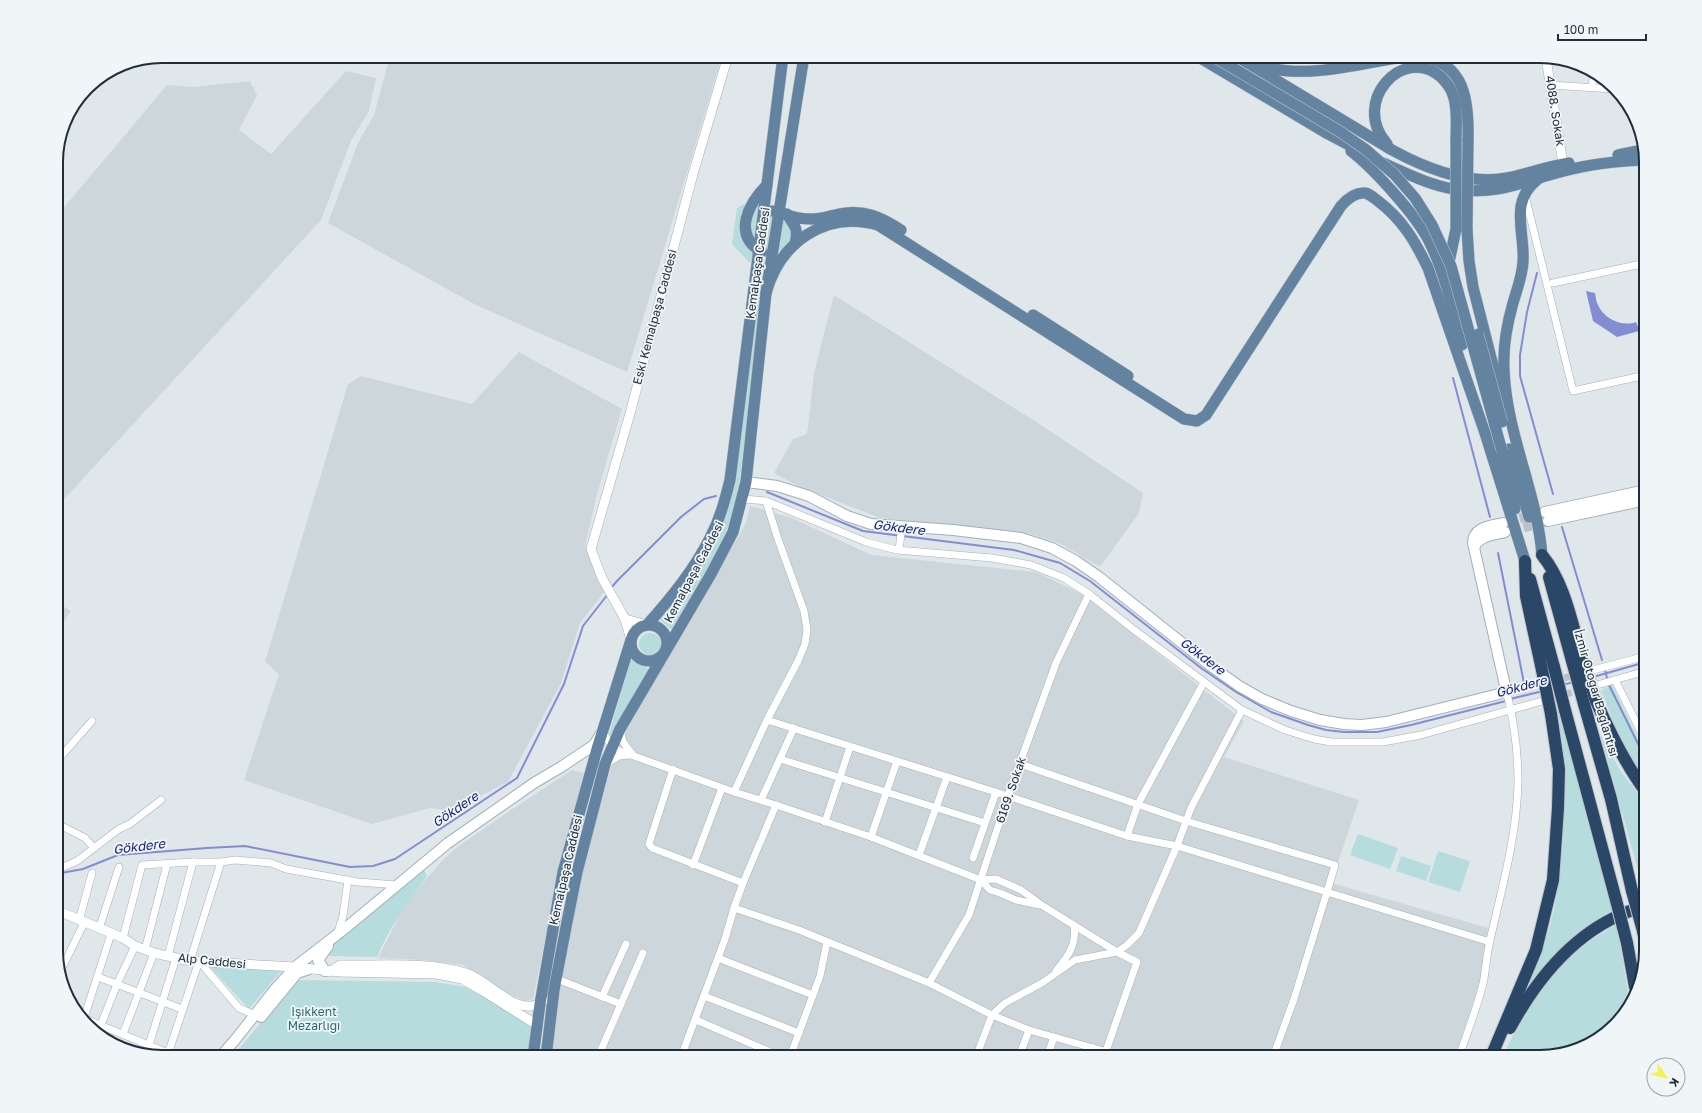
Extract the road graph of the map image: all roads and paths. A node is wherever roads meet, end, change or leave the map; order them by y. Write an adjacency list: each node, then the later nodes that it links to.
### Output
1 (726, 63): 47 (street, Eski Kemalpaşa Caddesi)
2 (782, 63): 20 (main road, Kemalpaşa Caddesi)
3 (803, 63): 22 (main road, Kemalpaşa Caddesi)
4 (1209, 63): 15 (main road)
5 (1226, 63): 35 (main road, bridge)
6 (1239, 63): 35 (main road, bridge)
7 (1372, 63): 10 (main road)
8 (1442, 63): 24 (main road, bridge)
9 (1547, 63): 12 (street, 4088. Sokak)
10 (1248, 64): 16 (main road)
11 (1593, 79): 13 (street)
12 (1550, 85): 13 (street); 18 (street, 4088. Sokak)
13 (1592, 87): 14 (street)
14 (1606, 88)
15 (1328, 134): 19 (main road); 30 (main road)
16 (1392, 150): 18 (main road); 24 (main road, bridge)
17 (1639, 159): 18 (main road)
18 (1564, 167): 19 (main road)
19 (1540, 178): 21 (main road)
20 (767, 185): 23 (main road, Kemalpaşa Caddesi); 26 (main road)
21 (1525, 193): 32 (street); 35 (main road)
22 (783, 213): 23 (main road); 25 (main road); 27 (main road, Kemalpaşa Caddesi); 33 (main road)
23 (763, 214): 26 (main road, Kemalpaşa Caddesi)
24 (1461, 229): 30 (main road); 35 (main road)
25 (792, 246): 27 (main road); 31 (main road); 33 (main road)
26 (759, 250): 27 (main road); 48 (main road, Kemalpaşa Caddesi)
27 (772, 256): 31 (main road, Kemalpaşa Caddesi)
28 (1639, 264): 29 (street)
29 (1553, 282)
30 (1447, 291): 34 (main road)
31 (766, 293): 36 (main road, Kemalpaşa Caddesi)
32 (1639, 377)
33 (1197, 420): 34 (main road)
34 (1485, 433): 45 (main road)
35 (1510, 449): 44 (main road, İzmir Otogar Bağlantısı); 45 (main road)
36 (746, 482): 38 (main road, Kemalpaşa Caddesi); 41 (main road)
37 (1639, 492): 40 (main road)
38 (743, 499): 39 (street); 50 (main road, Kemalpaşa Caddesi)
39 (766, 501): 43 (street); 64 (street)
40 (1639, 501)
41 (902, 526): 43 (street); 59 (main road)
42 (1504, 528): 59 (main road)
43 (899, 550): 46 (street)
44 (1542, 555): 61 (highway, İzmir Otogar Bağlantısı, bridge)
45 (1525, 561): 52 (highway)
46 (1089, 594): 56 (street); 77 (street, 6169. Sokak)
47 (625, 619): 48 (street); 49 (street, Eski Kemalpaşa Caddesi)
48 (647, 625): 49 (main road); 50 (main road)
49 (631, 640): 50 (main road); 69 (main road, Kemalpaşa Caddesi)
50 (665, 652): 68 (main road, Kemalpaşa Caddesi)
51 (1639, 658): 53 (street)
52 (1548, 668): 144 (highway, bridge); 186 (highway, bridge)
53 (1593, 670)
54 (1639, 673): 55 (street)
55 (1615, 680): 58 (street); 67 (street)
56 (1204, 682): 62 (street); 91 (street)
57 (1538, 685): 59 (street)
58 (1597, 685)
59 (1506, 690): 63 (street)
60 (1542, 701): 63 (street)
61 (1590, 703): 83 (highway); 120 (highway, İzmir Otogar Bağlantısı, bridge)
62 (1242, 710): 63 (street); 94 (street)
63 (1512, 710): 129 (street)
64 (767, 720): 66 (street); 85 (street)
65 (92, 721): 72 (street)
66 (794, 728): 70 (street); 74 (street)
67 (1639, 728)
68 (620, 729): 71 (main road, Kemalpaşa Caddesi); 73 (street)
69 (603, 732): 71 (street); 75 (main road, Kemalpaşa Caddesi); 78 (main road)
70 (850, 746): 76 (street); 82 (street)
71 (612, 747): 73 (street); 79 (main road, Kemalpaşa Caddesi)
72 (63, 754)
73 (634, 755): 79 (street); 80 (street)
74 (780, 759): 82 (street, 6169. Sokak); 90 (street)
75 (594, 761): 78 (main road); 79 (main road); 153 (main road, Kemalpaşa Caddesi)
76 (897, 761): 81 (street); 86 (street)
77 (1020, 764): 88 (street, 6169. Sokak); 91 (street)
78 (561, 767): 114 (main road)
79 (604, 769): 147 (main road, Kemalpaşa Caddesi)
80 (673, 769): 84 (street); 107 (street)
81 (947, 777): 87 (street); 93 (street)
82 (840, 778): 86 (street, 6169. Sokak); 95 (street)
83 (1639, 782)
84 (722, 788): 85 (street); 107 (street)
85 (734, 792): 90 (street)
86 (887, 792): 93 (street, 6169. Sokak); 99 (street)
87 (996, 792): 88 (street); 96 (street, 6169. Sokak)
88 (1008, 796): 98 (street); 112 (street, 6169. Sokak)
89 (161, 800): 101 (street)
90 (761, 800): 92 (street)
91 (1138, 804): 94 (street); 98 (street)
92 (776, 805): 95 (street); 113 (street)
93 (936, 808): 96 (street, 6169. Sokak); 102 (street)
94 (1186, 821): 100 (street); 115 (street)
95 (824, 822): 99 (street)
96 (985, 823): 103 (street, 6169. Sokak)
97 (63, 827): 101 (street)
98 (1127, 836): 100 (street)
99 (871, 837): 102 (street)
100 (1177, 846): 115 (street); 133 (street)
101 (94, 848): 108 (street)
102 (919, 855): 112 (street)
103 (973, 858)
104 (193, 862): 105 (street); 106 (street); 135 (street)
105 (221, 862): 111 (street); 137 (street)
106 (167, 864): 127 (street); 132 (street)
107 (693, 865): 113 (street)
108 (63, 867)
109 (119, 867): 124 (street)
110 (92, 873): 121 (street)
111 (348, 880): 114 (street); 126 (street)
112 (981, 880): 116 (street); 116 (street); 145 (street, 6169. Sokak)
113 (743, 884): 117 (street)
114 (397, 885): 123 (main road)
115 (1327, 892): 129 (street); 184 (street)
116 (1044, 906): 122 (street)
117 (734, 908): 128 (street); 136 (street)
118 (1639, 908): 187 (highway)
119 (63, 914): 121 (street, Alp Caddesi)
120 (1639, 916)
121 (82, 922): 124 (street, Alp Caddesi); 138 (street)
122 (1074, 925): 133 (street); 142 (street)
123 (348, 926): 126 (main road); 141 (main road)
124 (99, 929): 125 (street, Alp Caddesi)
125 (111, 934): 127 (street, Alp Caddesi); 143 (street)
126 (337, 935): 139 (main road)
127 (123, 938): 131 (street, Alp Caddesi)
128 (827, 942): 145 (street); 149 (street)
129 (1490, 942): 185 (street)
130 (626, 944): 151 (street)
131 (134, 946): 132 (street, Alp Caddesi); 146 (street)
132 (149, 951): 135 (street, Alp Caddesi); 148 (street)
133 (1117, 952): 142 (street); 183 (street)
134 (643, 953): 154 (street)
135 (172, 957): 137 (street, Alp Caddesi); 152 (street)
136 (718, 958): 149 (street); 150 (street)
137 (194, 961): 139 (street, Alp Caddesi); 155 (street); 157 (street)
138 (64, 963)
139 (295, 967): 140 (street, Alp Caddesi); 157 (main road)
140 (309, 969): 141 (street, Alp Caddesi); 172 (main road)
141 (327, 971): 153 (street, Alp Caddesi); 162 (street, Alp Caddesi)
142 (1053, 975): 158 (street)
143 (98, 977): 146 (street); 156 (street)
144 (1634, 982)
145 (929, 983): 158 (street)
146 (117, 984): 148 (street); 161 (street)
147 (556, 985): 151 (street); 153 (street); 174 (main road, Kemalpaşa Caddesi)
148 (138, 993): 152 (street); 165 (street)
149 (813, 995): 164 (street)
150 (704, 996): 159 (street); 164 (street)
151 (602, 997): 154 (street)
152 (162, 1002): 155 (street); 167 (street)
153 (540, 1004): 162 (main road, Kemalpaşa Caddesi)
154 (620, 1004): 175 (street)
155 (182, 1009): 170 (street)
156 (85, 1013)
157 (255, 1015): 171 (main road)
158 (992, 1015): 163 (street); 179 (street)
159 (696, 1020): 176 (street); 177 (street)
160 (93, 1022): 161 (street)
161 (101, 1025): 165 (street)
162 (537, 1025): 173 (main road, Kemalpaşa Caddesi)
163 (1030, 1030): 166 (street); 180 (street)
164 (799, 1033): 178 (street)
165 (123, 1034): 167 (street)
166 (1054, 1037): 168 (street); 181 (street)
167 (149, 1045): 169 (street)
168 (1094, 1048): 182 (street)
169 (157, 1050)
170 (169, 1050)
171 (226, 1050)
172 (234, 1050)
173 (533, 1050)
174 (547, 1050)
175 (601, 1050)
176 (684, 1050)
177 (766, 1050)
178 (793, 1050)
179 (979, 1050)
180 (1022, 1050)
181 (1049, 1050)
182 (1102, 1050)
183 (1106, 1050)
184 (1276, 1050)
185 (1461, 1050)
186 (1494, 1050)
187 (1500, 1050)

